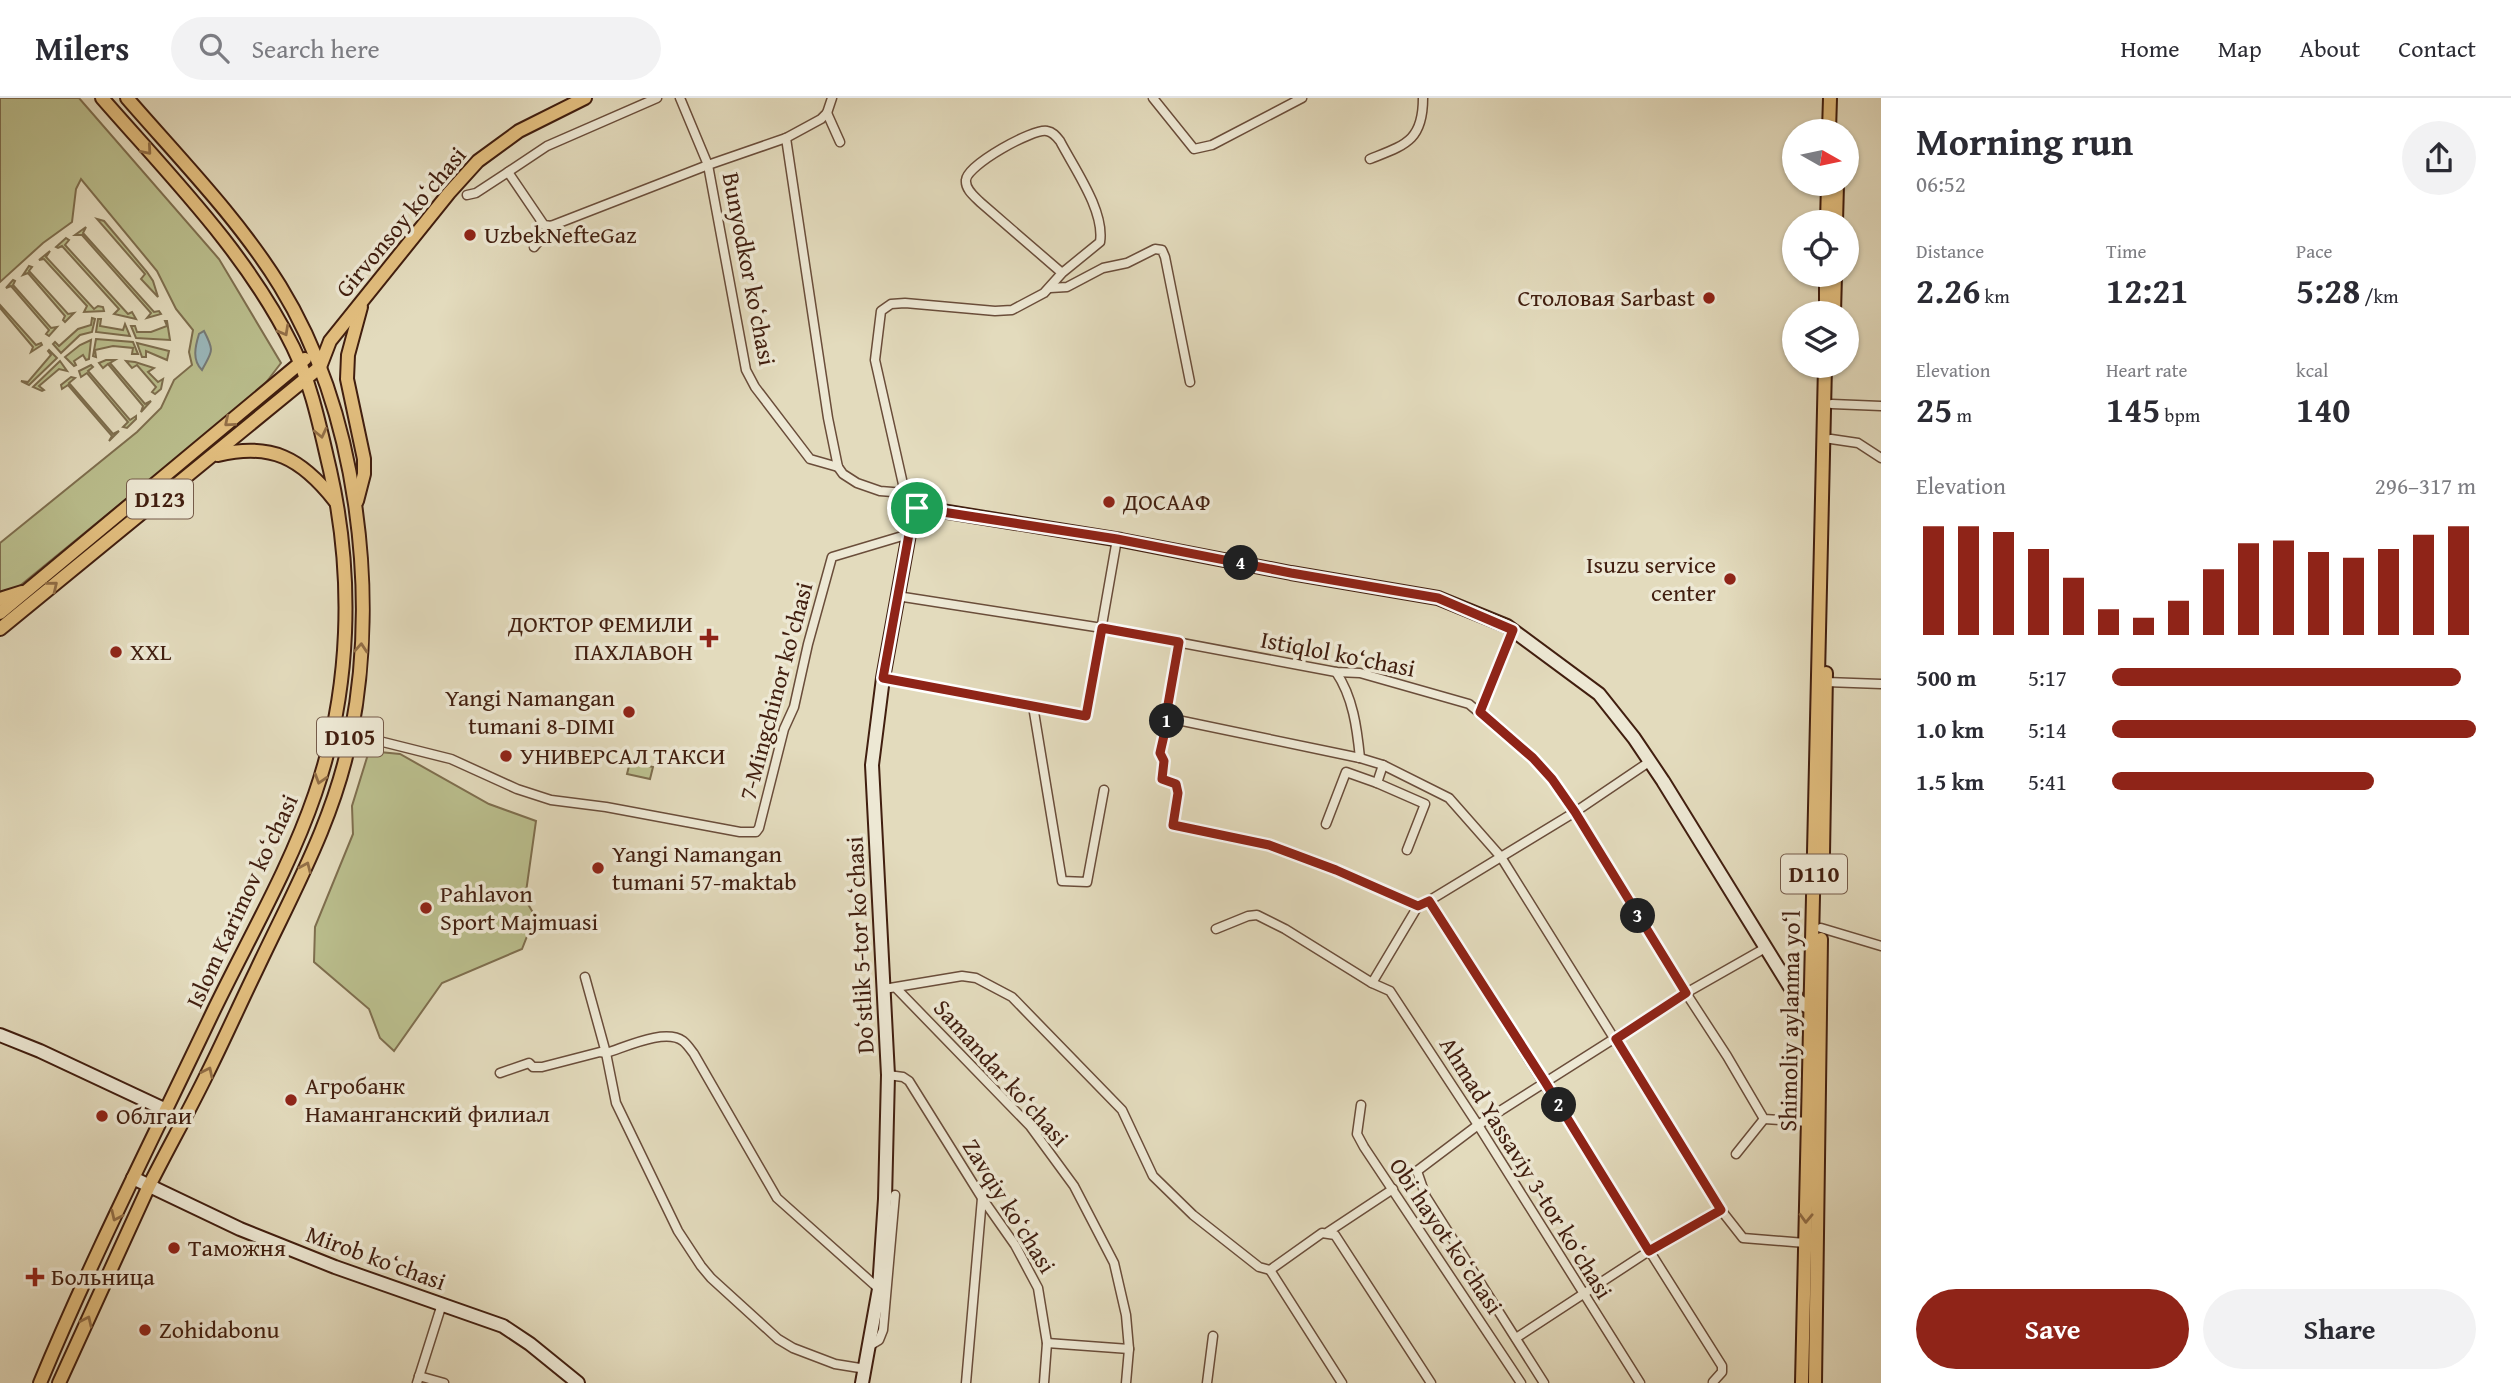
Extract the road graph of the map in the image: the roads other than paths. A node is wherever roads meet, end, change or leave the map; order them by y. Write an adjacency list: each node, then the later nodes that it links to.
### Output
1 (102, 98): 27 (main road, Islom Karimov koʻchasi / D105, one-way to 27)
2 (127, 98): 26 (main road, Islom Karimov koʻchasi / D105)
3 (584, 98): 24 (main road, Girvonsoy koʻchasi / D123)
4 (657, 98): 18 (street)
5 (680, 98): 17 (street, Bunyodkor koʻchasi)
6 (832, 98): 11 (street)
7 (1153, 98): 8 (street)
8 (1302, 98)
9 (1423, 98): 16 (street)
10 (1834, 99): 12 (main road); 13 (main road)
11 (827, 113): 14 (street, Bunyodkor koʻchasi); 15 (street)
12 (1831, 119)
13 (1836, 119)
14 (786, 138): 17 (street, Bunyodkor koʻchasi); 38 (street)
15 (840, 142)
16 (1370, 159)
17 (708, 166): 20 (street, Bunyodkor koʻchasi); 38 (street, Bunyodkor koʻchasi)
18 (508, 172): 19 (street); 20 (street)
19 (467, 195)
20 (551, 226): 21 (street)
21 (534, 247)
22 (1062, 272): 22 (street); 23 (street)
23 (1050, 288): 32 (street); 39 (street)
24 (363, 300): 25 (main road, Girvonsoy koʻchasi / D123); 41 (main road)
25 (330, 341): 26 (main road, Girvonsoy koʻchasi / D123); 28 (main road, Girvonsoy koʻchasi / D123)
26 (313, 351): 27 (main road, D123); 28 (main road, Islom Karimov koʻchasi / D105)
27 (300, 363): 31 (main road, Islom Karimov koʻchasi / D105); 45 (main road, D123, one-way to 45)
28 (320, 367): 31 (main road, Girvonsoy koʻchasi / D123); 41 (main road, Islom Karimov koʻchasi / D105)
29 (1825, 378): 49 (main road, Shimoliy aylanma yoʻl / D110)
30 (1833, 378): 33 (main road, Shimoliy aylanma yoʻl / D110)
31 (306, 379): 36 (main road, Girvonsoy koʻchasi / D123); 40 (main road, Islom Karimov koʻchasi / D105, one-way to 40)
32 (1190, 382)
33 (1832, 404): 34 (street); 35 (main road, Shimoliy aylanma yoʻl / D110)
34 (1881, 406)
35 (1831, 439): 37 (street); 49 (main road, Shimoliy aylanma yoʻl / D110)
36 (214, 456): 40 (main road); 51 (main road, Girvonsoy koʻchasi / D123, one-way to 36)
37 (1881, 458)
38 (838, 467): 39 (street, Bunyodkor koʻchasi)
39 (905, 493): 42 (street)
40 (338, 505): 77 (main road, Islom Karimov koʻchasi / D105, one-way to 77)
41 (356, 505): 61 (main road, Islom Karimov koʻchasi / D105, one-way to 41)
42 (917, 508): 43 (street, Doʻstlik 5-tor koʻchasi); 44 (street)
43 (909, 534): 46 (street, Doʻstlik 5-tor koʻchasi); 61 (street, 7-Mingchinor ko'chasi)
44 (1117, 539): 50 (street); 52 (street)
45 (26, 592): 47 (main road); 48 (main road, D123)
46 (897, 596): 50 (street, Istiqlol ko‘chasi); 55 (street, Doʻstlik 5-tor koʻchasi)
47 (0, 598)
48 (0, 613)
49 (1824, 618): 56 (main road, Shimoliy aylanma yoʻl / D110); 84 (main road, Shimoliy aylanma yoʻl / D110)
50 (1102, 628): 53 (street, Istiqlol ko‘chasi); 58 (street)
51 (0, 629)
52 (1513, 630): 59 (street); 63 (street)
53 (1179, 642): 54 (street, Istiqlol ko‘chasi); 60 (street)
54 (1336, 672): 59 (street, Istiqlol ko‘chasi); 62 (street)
55 (883, 678): 58 (street); 81 (street, Doʻstlik 5-tor koʻchasi)
56 (1826, 682): 57 (street); 73 (main road, Shimoliy aylanma yoʻl / D110)
57 (1881, 684)
58 (1033, 706): 66 (street)
59 (1480, 712): 67 (street, Istiqlol ko‘chasi)
60 (1168, 718): 62 (street); 72 (street)
61 (351, 734): 78 (main road, Islom Karimov koʻchasi / D105, one-way to 61)
62 (1360, 758): 64 (street)
63 (1649, 762): 67 (street); 76 (street)
64 (1383, 765): 65 (street); 70 (street)
65 (1377, 783): 68 (street); 69 (street)
66 (1104, 790)
67 (1575, 812): 70 (street); 83 (street, Istiqlol ko‘chasi)
68 (1326, 824)
69 (1408, 850)
70 (1500, 857): 71 (street); 86 (street)
71 (1429, 901): 72 (street); 90 (street)
72 (1418, 906): 80 (street)
73 (1821, 928): 75 (street); 84 (main road, Shimoliy aylanma yoʻl / D110)
74 (1216, 929): 80 (street, Ahmad Yassaviy 3-tor koʻchasi)
75 (1881, 946)
76 (1767, 947): 83 (street); 84 (street)
77 (244, 949): 78 (main road); 92 (main road, Islom Karimov koʻchasi / D105)
78 (262, 958): 98 (main road, Islom Karimov koʻchasi / D105, one-way to 78)
79 (584, 977): 87 (street)
80 (1372, 983): 95 (street, Ahmad Yassaviy 3-tor koʻchasi)
81 (884, 989): 82 (street); 89 (street, Doʻstlik 5-tor koʻchasi)
82 (897, 989): 106 (street); 116 (street, Samandar ko‘chasi)
83 (1686, 993): 86 (street); 93 (street, Istiqlol ko‘chasi)
84 (1817, 1009): 94 (main road, Shimoliy aylanma yoʻl / D110); 110 (main road, Shimoliy aylanma yoʻl / D110)
85 (0, 1035): 92 (street)
86 (1616, 1039): 90 (street); 102 (street)
87 (606, 1053): 88 (street); 107 (street); 117 (street)
88 (500, 1073)
89 (888, 1075): 101 (street, Zavqiy koʻchasi); 107 (street, Doʻstlik 5-tor koʻchasi)
90 (1545, 1082): 95 (street); 105 (street)
91 (1361, 1105): 99 (street, Obi hayot koʻchasi)
92 (166, 1110): 97 (main road, Islom Karimov koʻchasi / D105)
93 (1763, 1119): 94 (street); 96 (street)
94 (1809, 1122): 104 (main road, Shimoliy aylanma yoʻl / D110, one-way to 104)
95 (1478, 1125): 108 (street, Ahmad Yassaviy 3-tor koʻchasi); 113 (street)
96 (1736, 1154)
97 (133, 1178): 98 (street, Mirob koʻchasi); 119 (main road, Islom Karimov koʻchasi / D105, one-way to 119)
98 (149, 1186): 109 (street, Mirob koʻchasi); 120 (main road, Islom Karimov koʻchasi / D105, one-way to 98)
99 (1393, 1189): 103 (street); 130 (street, Obi hayot koʻchasi)
100 (895, 1195): 115 (street)
101 (982, 1199): 114 (street, Zavqiy koʻchasi); 124 (street)
102 (1721, 1210): 104 (street); 105 (street)
103 (1328, 1232): 106 (street); 129 (street)
104 (1805, 1243): 111 (main road, Shimoliy aylanma yoʻl / D110)
105 (1649, 1251): 108 (street); 133 (street)
106 (1270, 1270): 128 (street)
107 (879, 1289): 115 (street, Doʻstlik 5-tor koʻchasi)
108 (1583, 1295): 113 (street); 132 (street, Ahmad Yassaviy 3-tor koʻchasi)
109 (442, 1304): 118 (street); 122 (street, Mirob koʻchasi)
110 (1817, 1329): 111 (main road); 135 (main road, Shimoliy aylanma yoʻl / D110)
111 (1803, 1330): 134 (main road, Shimoliy aylanma yoʻl / D110)
112 (1213, 1336): 127 (street)
113 (1516, 1338): 131 (street)
114 (1047, 1343): 116 (street); 125 (street, Zavqiy koʻchasi)
115 (869, 1346): 117 (street, Doʻstlik 5-tor koʻchasi)
116 (1129, 1349): 126 (street, Samandar ko‘chasi)
117 (866, 1369): 123 (street, Doʻstlik 5-tor koʻchasi)
118 (418, 1380): 121 (street)
119 (40, 1383)
120 (60, 1383)
121 (444, 1383)
122 (578, 1383)
123 (862, 1383)
124 (966, 1383)
125 (1044, 1383)
126 (1126, 1383)
127 (1207, 1383)
128 (1342, 1383)
129 (1431, 1383)
130 (1521, 1383)
131 (1544, 1383)
132 (1640, 1383)
133 (1712, 1383)
134 (1801, 1383)
135 (1815, 1383)

